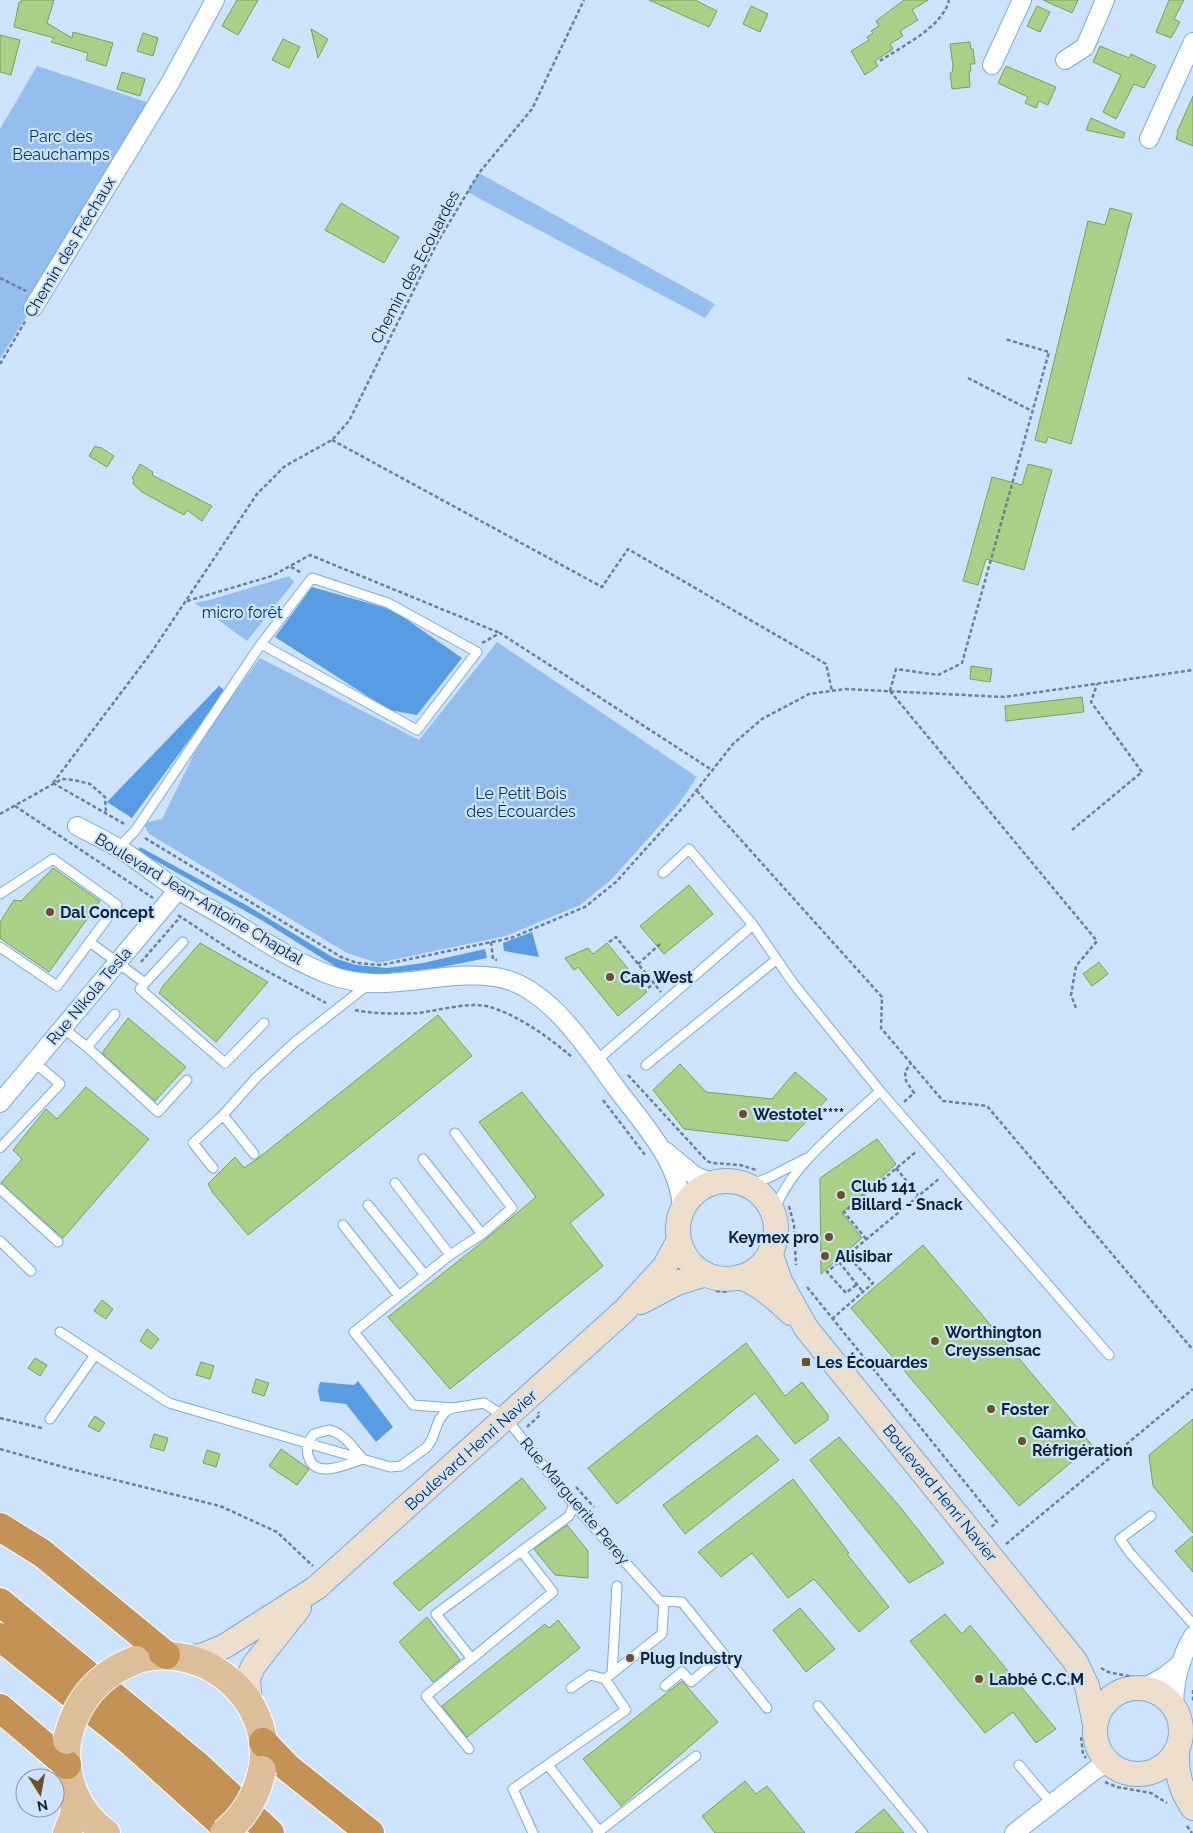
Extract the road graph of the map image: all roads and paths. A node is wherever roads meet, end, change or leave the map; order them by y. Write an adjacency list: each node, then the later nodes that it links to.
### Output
1 (215, 0): 12 (street, Chemin des Fréchaux)
2 (584, 0): 17 (path, Chemin des Ecouardes)
3 (950, 0): 8 (path)
4 (1022, 0): 9 (street)
5 (1105, 0): 7 (street)
6 (1193, 42): 10 (street)
7 (1065, 60)
8 (880, 61)
9 (992, 65)
10 (1149, 139)
11 (0, 278): 12 (path)
12 (36, 303): 14 (path, Chemin des Fréchaux)
13 (1005, 339): 16 (path)
14 (0, 364)
15 (968, 378): 16 (path)
16 (1032, 411): 25 (path)
17 (332, 440): 18 (path, Chemin des Ecouardes); 24 (path)
18 (185, 602): 19 (path); 27 (path, Chemin des Ecouardes)
19 (500, 633): 21 (path); 26 (path)
20 (261, 644): 21 (lane); 21 (lane); 34 (lane)
21 (473, 649)
22 (1193, 670): 23 (path)
23 (1097, 684): 25 (path); 33 (path)
24 (832, 691): 25 (path); 26 (path)
25 (890, 691): 57 (path)
26 (712, 770): 28 (path)
27 (53, 783): 29 (path); 30 (path); 30 (path)
28 (697, 790): 42 (path); 65 (path)
29 (15, 806): 31 (path); 39 (path)
30 (106, 813): 34 (path)
31 (0, 814)
32 (77, 826): 35 (street, Boulevard Jean-Antoine Chaptal)
33 (1072, 830)
34 (135, 831): 35 (lane); 42 (path)
35 (118, 848): 37 (street, Boulevard Jean-Antoine Chaptal)
36 (663, 873): 40 (lane)
37 (178, 890): 39 (street, Rue Nikola Tesla); 53 (street, Boulevard Jean-Antoine Chaptal)
38 (0, 894): 44 (lane)
39 (165, 906): 48 (street, Rue Nikola Tesla); 56 (path)
40 (753, 925): 47 (lane); 55 (lane)
41 (183, 942): 51 (lane)
42 (491, 942): 49 (path)
43 (609, 942): 50 (path)
44 (91, 943): 46 (lane); 48 (lane)
45 (660, 944): 50 (path)
46 (0, 947)
47 (776, 960): 66 (lane); 68 (lane)
48 (118, 962): 51 (lane); 60 (street, Rue Nikola Tesla)
49 (502, 962)
50 (638, 964): 52 (path)
51 (145, 983): 59 (lane)
52 (654, 983): 54 (path); 55 (path)
53 (369, 984): 56 (lane); 62 (street, Boulevard Jean-Antoine Chaptal)
54 (648, 988)
55 (666, 999): 62 (lane)
56 (340, 1006): 64 (path); 72 (lane)
57 (1076, 1008)
58 (115, 1014): 61 (lane)
59 (264, 1023)
60 (63, 1028): 61 (lane); 63 (street, Rue Nikola Tesla)
61 (87, 1047): 67 (lane)
62 (602, 1056): 76 (street, Boulevard Jean-Antoine Chaptal); 84 (path)
63 (34, 1062): 70 (street, Rue Nikola Tesla); 75 (lane)
64 (576, 1063)
65 (911, 1063): 71 (path); 116 (path)
66 (646, 1065)
67 (187, 1080)
68 (880, 1091): 71 (lane); 78 (lane)
69 (603, 1099): 79 (path)
70 (0, 1103)
71 (896, 1109): 74 (lane)
72 (223, 1115): 77 (lane); 81 (lane)
73 (455, 1133): 94 (lane)
74 (925, 1144): 82 (path); 83 (lane)
75 (0, 1148)
76 (662, 1149): 86 (street, Boulevard Jean-Antoine Chaptal); 91 (street, Boulevard Jean-Antoine Chaptal)
77 (254, 1154)
78 (810, 1157): 84 (lane); 88 (lane)
79 (647, 1158)
80 (424, 1159): 94 (lane)
81 (213, 1168)
82 (896, 1168): 89 (path); 95 (path)
83 (949, 1171): 89 (path); 118 (lane)
84 (758, 1182): 86 (main road); 92 (main road)
85 (395, 1183): 100 (lane)
86 (714, 1183): 91 (main road)
87 (0, 1189): 98 (lane)
88 (782, 1193): 92 (lane); 107 (path)
89 (918, 1195): 95 (path)
90 (368, 1205): 105 (lane)
91 (682, 1209): 96 (main road)
92 (774, 1216): 99 (main road)
93 (343, 1225): 111 (lane)
94 (482, 1234): 100 (lane)
95 (866, 1239): 101 (path)
96 (679, 1240): 104 (main road); 112 (main road, Boulevard Henri Navier)
97 (0, 1241): 103 (lane)
98 (58, 1242)
99 (770, 1252): 106 (main road); 107 (main road, Boulevard Henri Navier)
100 (450, 1255): 105 (lane)
101 (847, 1255): 102 (path); 110 (path)
102 (839, 1262): 109 (path); 109 (path)
103 (31, 1270)
104 (706, 1274): 106 (main road); 112 (main road, Boulevard Henri Navier)
105 (425, 1275): 111 (lane)
106 (739, 1277): 114 (main road, Boulevard Henri Navier)
107 (780, 1281): 114 (main road, Boulevard Henri Navier)
108 (803, 1281): 113 (path)
109 (856, 1285): 110 (path)
110 (863, 1292): 113 (path)
111 (399, 1296): 121 (lane, Rue Marguerite Perey)
112 (624, 1312): 120 (main road, Boulevard Henri Navier)
113 (832, 1319): 133 (path)
114 (804, 1326): 133 (main road, Boulevard Henri Navier)
115 (60, 1332): 117 (lane)
116 (1193, 1350)
117 (95, 1355): 123 (lane); 125 (lane)
118 (1109, 1355)
119 (1193, 1389): 133 (path)
120 (527, 1399): 124 (main road, Boulevard Henri Navier); 124 (path)
121 (453, 1408): 124 (lane, Rue Marguerite Perey); 127 (lane)
122 (0, 1418): 123 (path)
123 (50, 1419)
124 (516, 1423): 129 (lane, Rue Marguerite Perey); 135 (main road, Boulevard Henri Navier)
125 (308, 1443): 127 (lane); 127 (lane); 127 (lane)
126 (0, 1449): 135 (path)
127 (363, 1459)
128 (576, 1486): 130 (path)
129 (574, 1504): 134 (lane); 137 (lane, Rue Marguerite Perey)
130 (595, 1509)
131 (1151, 1516): 139 (lane)
132 (0, 1527): 143 (highway)
133 (984, 1548): 145 (main road, Boulevard Henri Navier)
134 (521, 1551): 144 (lane); 144 (lane)
135 (322, 1583): 143 (main road, Boulevard Henri Navier); 152 (main road, Boulevard Henri Navier)
136 (617, 1586): 147 (lane)
137 (664, 1601): 142 (lane); 147 (lane)
138 (0, 1602): 175 (highway)
139 (1193, 1624)
140 (0, 1636): 174 (highway)
141 (1193, 1636): 146 (street)
142 (724, 1654): 149 (lane); 156 (lane)
143 (176, 1657): 152 (main road); 161 (main road, bridge)
144 (472, 1659): 159 (lane)
145 (1084, 1662): 148 (path); 148 (main road, Boulevard Henri Navier); 157 (main road, Boulevard Henri Navier)
146 (1180, 1664): 148 (street); 153 (street)
147 (609, 1676): 150 (lane); 164 (lane)
148 (1137, 1685): 153 (main road); 157 (main road)
149 (665, 1686)
150 (571, 1688)
151 (1193, 1690): 153 (path)
152 (250, 1704): 158 (main road)
153 (1184, 1705): 160 (main road)
154 (818, 1706): 178 (lane)
155 (0, 1708): 161 (highway)
156 (767, 1708)
157 (1095, 1724): 163 (main road)
158 (263, 1742): 173 (main road, bridge); 176 (highway)
159 (469, 1749)
160 (1177, 1750): 166 (main road); 169 (main road)
161 (67, 1752): 167 (main road)
162 (696, 1756): 170 (lane)
163 (1108, 1762): 166 (main road); 168 (street)
164 (548, 1765): 170 (lane); 177 (lane)
165 (1019, 1765): 168 (lane)
166 (1144, 1774): 169 (main road)
167 (75, 1796): 171 (main road); 172 (main road)
168 (1051, 1803): 179 (street)
169 (1193, 1808)
170 (598, 1832)
171 (67, 1833)
172 (106, 1833)
173 (224, 1833)
174 (232, 1833)
175 (270, 1833)
176 (370, 1833)
177 (533, 1833)
178 (923, 1833)
179 (1014, 1833)

